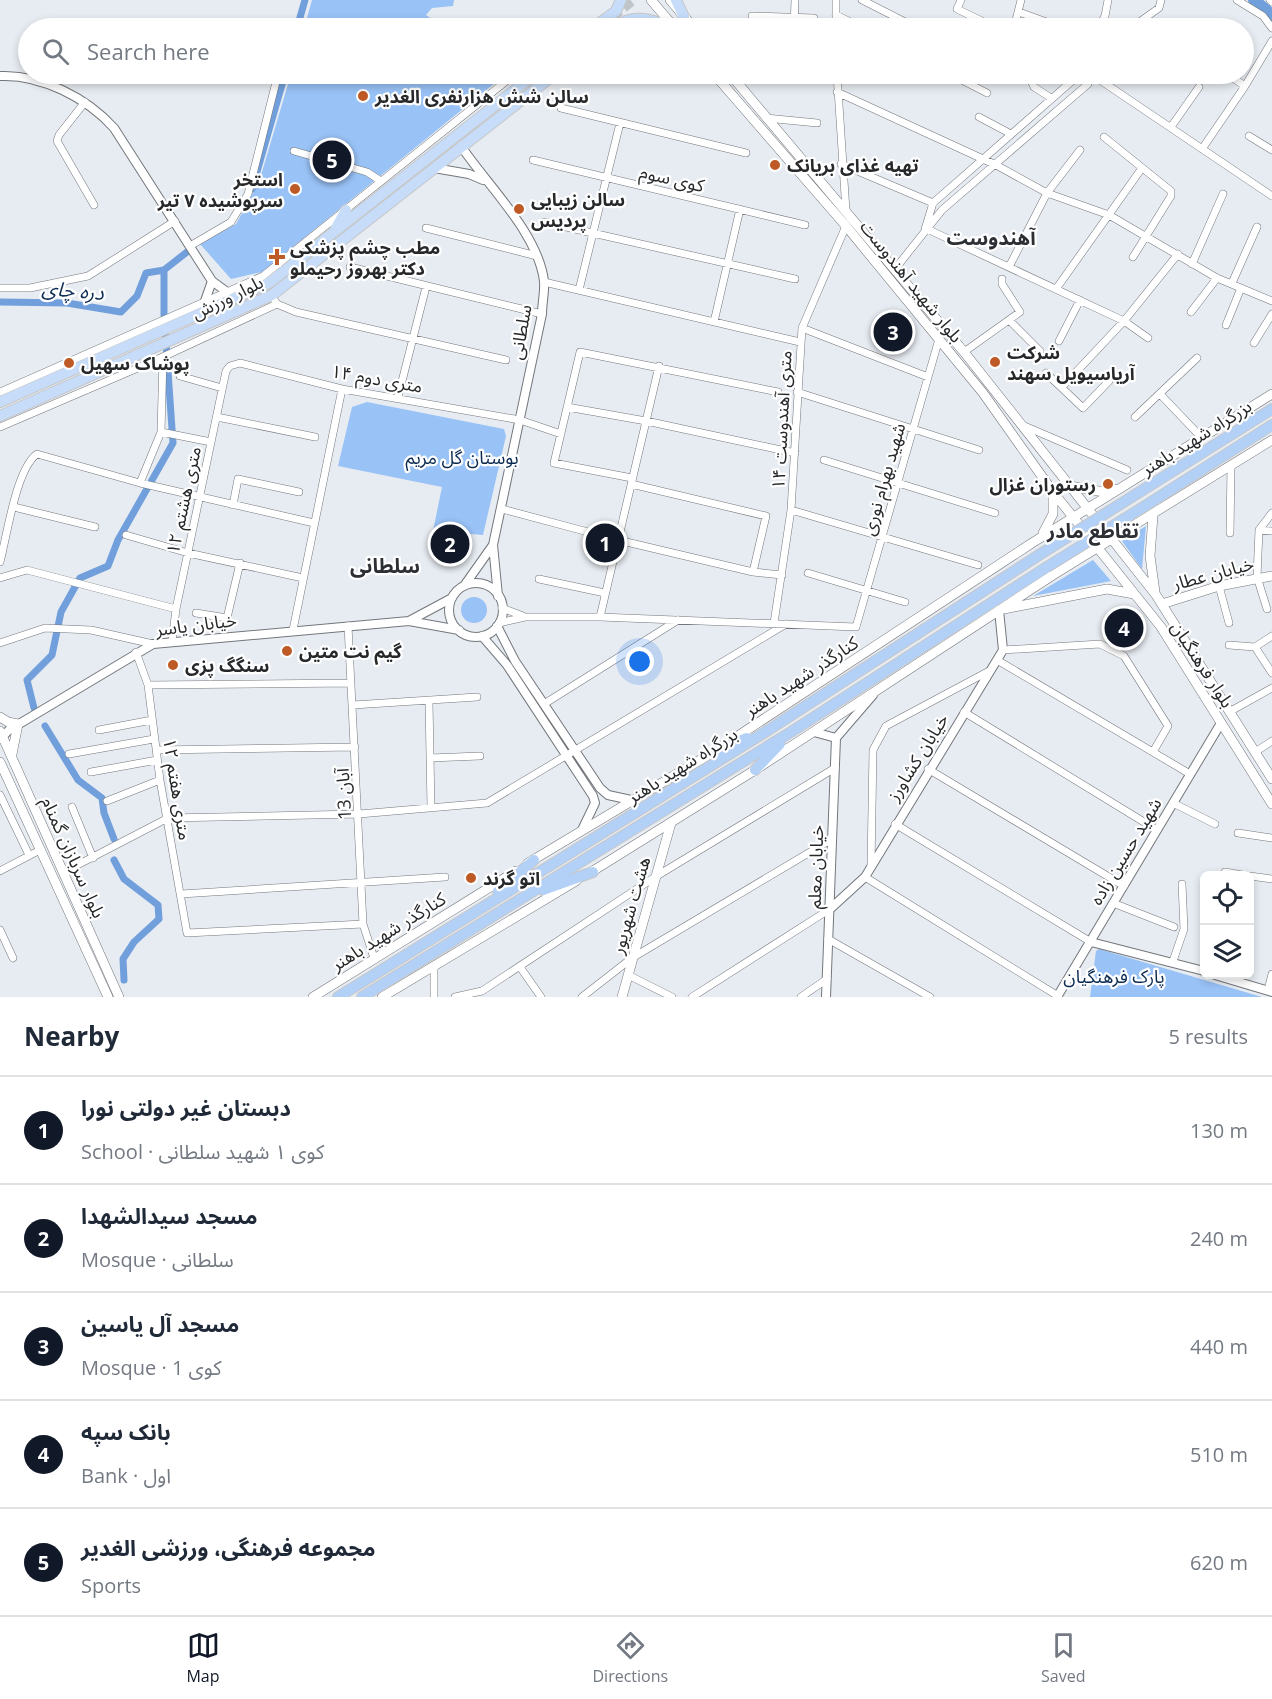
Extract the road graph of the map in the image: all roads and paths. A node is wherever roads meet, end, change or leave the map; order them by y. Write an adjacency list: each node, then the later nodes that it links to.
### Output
1 (621, 0): 13 (main road)
2 (670, 0): 18 (main road)
3 (676, 0): 18 (main road)
4 (795, 0): 17 (street)
5 (836, 0): 15 (street)
6 (862, 0): 24 (street)
7 (961, 0): 25 (street)
8 (1021, 0): 14 (street)
9 (1108, 0): 28 (street)
10 (1161, 0): 29 (street)
11 (1237, 0): 30 (street)
12 (654, 1): 21 (main road)
13 (616, 10): 19 (main road); 20 (main road)
14 (1019, 12): 26 (street); 27 (street)
15 (836, 15): 23 (street)
16 (752, 16): 17 (street)
17 (795, 16): 22 (street)
18 (684, 17)
19 (606, 18)
20 (624, 18)
21 (667, 18)
22 (814, 18)
23 (842, 18)
24 (897, 18)
25 (976, 18)
26 (1017, 18)
27 (1036, 18)
28 (1104, 18)
29 (1145, 18)
30 (1272, 28)
31 (1272, 41): 32 (street)
32 (1254, 72)
33 (0, 76): 34 (street)
34 (18, 77)
35 (45, 84): 55 (street)
36 (276, 84): 100 (street)
37 (504, 84): 63 (street)
38 (521, 84): 63 (main road, بلوار ورزش)
39 (542, 84): 66 (main road, بلوار ورزش)
40 (723, 84): 93 (main road, بلوار شهید آهندوست)
41 (738, 84): 58 (main road, بلوار شهید آهندوست)
42 (837, 84): 52 (street)
43 (969, 84): 53 (street)
44 (1033, 84): 54 (street)
45 (1068, 84): 54 (street)
46 (1088, 84): 75 (street)
47 (1105, 84): 61 (street)
48 (1241, 84): 51 (street)
49 (1247, 84): 51 (street)
50 (1199, 87): 61 (street)
51 (1245, 87): 67 (street)
52 (837, 92): 72 (street); 74 (street)
53 (987, 93)
54 (1051, 98): 62 (street)
55 (85, 102): 85 (street); 90 (street)
56 (561, 108): 59 (street)
57 (979, 117): 62 (street)
58 (766, 118): 60 (street); 88 (main road, بلوار شهید آهندوست)
59 (620, 123): 71 (street); 78 (street)
60 (817, 123)
61 (1171, 127): 67 (street)
62 (1011, 134): 72 (street)
63 (449, 135): 80 (street); 98 (main road, بلوار ورزش)
64 (1104, 136): 77 (street)
65 (1249, 136): 69 (street)
66 (461, 146): 76 (main road, بلوار ورزش); 79 (street, سلطانی)
67 (1202, 148): 83 (street)
68 (1080, 150): 81 (street)
69 (1272, 150)
70 (294, 151): 80 (street)
71 (746, 153)
72 (983, 159): 75 (street); 84 (street)
73 (533, 160): 78 (street, کوی سوم)
74 (841, 164): 84 (street); 88 (street)
75 (996, 165): 81 (street); 96 (street)
76 (434, 168): 79 (street); 121 (main road, بلوار ورزش)
77 (1142, 168): 89 (street); 99 (street)
78 (606, 178): 86 (street, کوی سوم); 97 (street)
79 (484, 180): 102 (street, سلطانی)
80 (381, 182): 87 (street)
81 (1047, 194): 89 (street); 107 (street)
82 (1223, 194): 105 (street)
83 (1272, 196)
84 (933, 202): 96 (street)
85 (94, 205)
86 (740, 209): 92 (street, کوی سوم); 104 (street)
87 (346, 210): 98 (main road); 120 (street)
88 (846, 211): 108 (main road, بلوار شهید آهندوست)
89 (1109, 214): 99 (street); 118 (street)
90 (175, 221): 100 (street); 116 (street)
91 (544, 222): 97 (street)
92 (805, 225)
93 (846, 226): 132 (street, ۱۴ متری آهندوست); 136 (main road, بلوار شهید آهندوست)
94 (1257, 227): 114 (street)
95 (426, 228): 102 (street)
96 (925, 228): 107 (street); 108 (street)
97 (593, 233): 104 (street); 119 (street)
98 (333, 234): 133 (main road, بلوار ورزش)
99 (1148, 236): 101 (street); 103 (street)
100 (190, 246): 112 (street)
101 (1178, 254): 105 (street); 129 (street)
102 (537, 256): 113 (street, سلطانی)
103 (1133, 257)
104 (727, 263): 110 (street); 130 (street)
105 (1192, 264): 109 (street)
106 (350, 267): 115 (street)
107 (1009, 267): 118 (street)
108 (895, 269): 143 (main road, بلوار شهید آهندوست)
109 (1218, 278): 114 (street); 125 (street)
110 (795, 279)
111 (1002, 279): 128 (street)
112 (212, 281): 120 (street); 123 (street)
113 (544, 282): 119 (street); 126 (street, سلطانی)
114 (1232, 283): 117 (street)
115 (426, 287): 126 (street); 137 (street)
116 (0, 288)
117 (1241, 288): 124 (street); 131 (street)
118 (1056, 289): 122 (street)
119 (579, 290): 130 (street)
120 (227, 292): 123 (street)
121 (274, 300): 137 (street); 139 (main road, بلوار ورزش); 144 (street)
122 (1080, 300): 129 (street); 138 (street)
123 (205, 301): 134 (street)
124 (1272, 301)
125 (1191, 312)
126 (542, 314): 169 (street, سلطانی)
127 (1272, 314): 141 (street)
128 (1009, 320): 142 (street); 143 (street)
129 (1124, 321): 135 (street); 153 (street)
130 (714, 322): 140 (street)
131 (1226, 325)
132 (802, 328): 140 (street, ۱۴ متری آهندوست); 151 (street)
133 (168, 329): 134 (main road, بلوار ورزش); 139 (main road)
134 (154, 330): 157 (street); 163 (main road, بلوار ورزش)
135 (1148, 338)
136 (939, 339): 151 (street, شهید بهرام نوری); 156 (main road, بلوار شهید آهندوست)
137 (412, 340): 146 (street); 162 (street)
138 (1059, 341)
139 (173, 342): 144 (main road, بلوار ورزش)
140 (800, 342): 159 (street, ۱۴ متری آهندوست)
141 (1254, 343)
142 (1040, 351)
143 (964, 352): 156 (main road, بلوار شهید آهندوست)
144 (160, 353): 166 (main road, بلوار ورزش); 173 (street); 175 (street)
145 (1197, 358): 160 (street)
146 (506, 360)
147 (230, 366): 154 (street, ۱۲ متری هشتم); 155 (street, ۱۴ متری دوم)
148 (659, 366): 158 (street); 164 (street); 170 (street)
149 (1046, 373): 153 (street)
150 (180, 376): 154 (street)
151 (928, 377): 174 (street, شهید بهرام نوری)
152 (1109, 381): 153 (street)
153 (1063, 386)
154 (222, 388): 167 (street, ۱۲ متری هشتم)
155 (342, 389): 162 (street, ۱۴ متری دوم); 203 (street)
156 (987, 390): 171 (main road, بلوار شهید آهندوست); 192 (main road, بلوار شهید آهندوست)
157 (0, 392)
158 (778, 392)
159 (797, 392): 174 (street); 182 (street, ۱۴ متری آهندوست)
160 (1160, 394): 168 (street); 178 (street)
161 (1272, 394): 178 (main road, کنارگذر شهید باهنر)
162 (398, 397): 169 (street, ۱۴ متری دوم)
163 (0, 402)
164 (567, 407): 170 (street); 176 (street)
165 (1272, 409): 282 (highway, بزرگراه شهید باهنر, bridge)
166 (0, 416)
167 (217, 417): 177 (street); 180 (street, ۱۲ متری هشتم)
168 (1135, 417)
169 (520, 420): 176 (street, ۱۴ متری دوم); 197 (street, سلطانی)
170 (646, 421): 182 (street); 186 (street)
171 (1017, 423): 185 (street); 190 (main road, بلوار شهید آهندوست)
172 (1272, 425): 219 (highway, بزرگراه شهید باهنر, bridge)
173 (0, 427)
174 (913, 430): 181 (street); 188 (street, شهید بهرام نوری)
175 (161, 432): 180 (street); 187 (street)
176 (561, 434): 186 (street)
177 (315, 437)
178 (1202, 438): 189 (main road, کنارگذر شهید باهنر)
179 (1272, 440): 184 (main road)
180 (211, 442): 193 (street, ۱۲ متری هشتم)
181 (979, 450)
182 (795, 453): 198 (street, ۱۴ متری آهندوست)
183 (824, 460): 188 (street)
184 (1231, 466): 201 (main road); 207 (street)
185 (1127, 470)
186 (632, 481): 211 (street); 220 (street)
187 (140, 483): 193 (street); 195 (street)
188 (898, 483): 199 (street); 209 (street, شهید بهرام نوری)
189 (1128, 484): 190 (main road); 196 (main road, کنارگذر شهید باهنر); 201 (main road)
190 (1070, 486): 196 (main road, بلوار شهید آهندوست)
191 (299, 492): 194 (street)
192 (1053, 492): 202 (main road, بلوار شهید آهندوست); 212 (main road)
193 (200, 497): 194 (street); 215 (street, ۱۲ متری هشتم)
194 (233, 505): 203 (street)
195 (14, 507): 204 (street); 216 (street)
196 (1088, 508): 202 (main road, کنارگذر شهید باهنر); 210 (main road, بلوار شهید آهندوست)
197 (502, 509): 211 (street); 213 (street, سلطانی)
198 (791, 510): 209 (street); 223 (street, ۱۴ متری آهندوست)
199 (994, 513)
200 (1272, 513): 205 (street)
201 (1153, 516): 210 (main road); 235 (main road)
202 (1073, 518): 212 (main road, کنارگذر شهید باهنر); 214 (main road, بلوار شهید آهندوست)
203 (314, 523): 227 (street)
204 (96, 527)
205 (1259, 530): 206 (street); 225 (street)
206 (1272, 531)
207 (1230, 533)
208 (126, 535): 215 (street)
209 (882, 537): 218 (street); 232 (street, شهید بهرام نوری)
210 (1112, 539): 214 (main road); 222 (main road, بلوار فرهنگیان)
211 (618, 540): 220 (street); 233 (street)
212 (1032, 543): 219 (main road); 293 (main road, کنارگذر شهید باهنر)
213 (493, 545): 230 (street); 236 (street)
214 (1098, 549): 219 (main road); 229 (main road, بلوار فرهنگیان)
215 (188, 553): 217 (street); 241 (street, ۱۲ متری هشتم)
216 (0, 562)
217 (240, 563): 227 (street); 244 (street)
218 (978, 565)
219 (1050, 571): 243 (main road); 284 (highway, بزرگراه شهید باهنر)
220 (753, 572): 223 (street)
221 (808, 573): 232 (street)
222 (1140, 574): 229 (main road); 235 (main road, بلوار فرهنگیان)
223 (782, 575): 249 (street, ۱۴ متری آهندوست)
224 (1272, 576): 225 (main road, خیابان عطار)
225 (1257, 577): 231 (main road, خیابان عطار); 242 (street)
226 (0, 578): 241 (street)
227 (303, 578): 254 (street)
228 (539, 579): 233 (street)
229 (1126, 585): 234 (main road, بلوار فرهنگیان)
230 (464, 586): 236 (street); 237 (street)
231 (1219, 586): 239 (main road, خیابان عطار); 250 (street)
232 (867, 590): 238 (street); 252 (street, شهید بهرام نوری)
233 (605, 593): 246 (street)
234 (1134, 594): 243 (main road); 280 (main road, بلوار فرهنگیان)
235 (1156, 595): 239 (main road, بلوار فرهنگیان)
236 (498, 596): 240 (street)
237 (452, 598): 248 (street, خیابان یاسر); 255 (street)
238 (905, 602)
239 (1162, 604): 277 (main road, بلوار فرهنگیان)
240 (502, 608): 245 (street); 251 (street)
241 (176, 609): 258 (street, ۱۲ متری هشتم)
242 (1267, 609)
243 (999, 610): 263 (street); 271 (main road)
244 (196, 613)
245 (525, 617): 246 (street); 251 (street)
246 (600, 617): 247 (street)
247 (678, 620): 249 (street); 274 (street)
248 (409, 621): 253 (street, خیابان یاسر); 255 (street, خیابان یاسر)
249 (774, 623): 252 (street)
250 (1229, 623)
251 (498, 624): 256 (street); 274 (street)
252 (786, 624): 292 (street)
253 (348, 626): 254 (street, خیابان یاسر); 268 (street, 13 آبان)
254 (293, 630): 258 (street, خیابان یاسر)
255 (459, 630): 256 (street)
256 (482, 636): 298 (street)
257 (1272, 636): 262 (street)
258 (172, 642): 260 (street, خیابان یاسر)
259 (0, 644): 260 (street)
260 (153, 644): 264 (street, خیابان یاسر)
261 (1229, 645): 262 (street)
262 (1255, 647): 267 (street)
263 (1003, 650): 265 (street, خیابان کشاورز); 294 (street)
264 (136, 652): 269 (street, ۱۲ متری هفتم); 281 (street, خیابان یاسر)
265 (997, 660): 266 (street, خیابان کشاورز); 294 (street)
266 (989, 671): 276 (street, خیابان کشاورز); 331 (street)
267 (1272, 673)
268 (351, 683): 269 (street); 275 (street, 13 آبان)
269 (148, 686): 279 (street, ۱۲ متری هفتم)
270 (1272, 688): 277 (street)
271 (876, 691): 285 (main road); 287 (street)
272 (477, 697): 273 (street)
273 (429, 702): 275 (street); 299 (street)
274 (544, 704): 292 (street)
275 (353, 705): 290 (street, 13 آبان)
276 (964, 712): 304 (street, خیابان کشاورز); 323 (street)
277 (1229, 712): 295 (main road, بلوار فرهنگیان)
278 (0, 717): 281 (main road)
279 (152, 720): 283 (street); 288 (street, ۱۲ متری هفتم)
280 (1221, 723): 307 (street, شهید حسین زاده); 314 (main road, بلوار فرهنگیان)
281 (18, 724): 286 (street, خیابان یاسر); 300 (main road)
282 (770, 729): 293 (highway); 347 (highway, بزرگراه شهید باهنر)
283 (99, 730)
284 (791, 732): 305 (highway); 344 (highway, بزرگراه شهید باهنر)
285 (814, 732): 287 (street); 305 (main road)
286 (2, 733): 300 (main road, بلوار سربازان گمنام)
287 (837, 738): 303 (street, خیابان معلم)
288 (154, 739): 291 (street, ۱۲ متری هفتم); 296 (street)
289 (1272, 741): 295 (street)
290 (355, 747): 291 (street); 317 (street, 13 آبان)
291 (156, 750): 301 (street, ۱۲ متری هفتم)
292 (575, 751): 298 (street); 311 (street)
293 (715, 751): 311 (main road, کنارگذر شهید باهنر)
294 (1153, 752): 307 (street)
295 (1255, 752): 308 (main road, بلوار فرهنگیان)
296 (69, 754)
297 (480, 756): 299 (street)
298 (566, 757): 316 (street); 322 (street)
299 (430, 758): 316 (street)
300 (12, 759): 333 (main road, بلوار سربازان گمنام)
301 (157, 760): 306 (street); 309 (street, ۱۲ متری هفتم)
302 (1, 765): 327 (main road, بلوار سربازان گمنام)
303 (835, 768): 326 (street, خیابان معلم); 336 (street)
304 (928, 769): 320 (street, خیابان کشاورز); 342 (street)
305 (755, 770): 319 (main road)
306 (91, 772)
307 (1190, 774): 313 (street, شهید حسین زاده)
308 (1271, 776)
309 (160, 780): 312 (street); 318 (street, ۱۲ متری هفتم)
310 (0, 795): 328 (street)
311 (631, 800): 322 (main road, کنارگذر شهید باهنر)
312 (107, 801)
313 (1173, 803): 321 (street); 323 (street, شهید حسین زاده)
314 (1272, 804)
315 (72, 807): 329 (street)
316 (431, 807): 317 (street)
317 (359, 814): 318 (street); 340 (street, 13 آبان)
318 (168, 818): 329 (street); 343 (street, ۱۲ متری هفتم)
319 (671, 823): 334 (main road); 336 (main road, هشت شهریور)
320 (895, 824): 331 (street, خیابان کشاورز); 352 (street)
321 (1215, 824)
322 (582, 830): 330 (main road, کنارگذر شهید باهنر)
323 (1157, 830): 342 (street, شهید حسین زاده)
324 (1238, 833): 325 (street)
325 (1272, 838)
326 (832, 839): 346 (street, خیابان معلم); 356 (street)
327 (40, 850): 328 (street); 368 (main road, بلوار سربازان گمنام)
328 (29, 855): 332 (street)
329 (93, 858): 333 (street)
330 (534, 860): 347 (highway); 355 (main road, کنارگذر شهید باهنر)
331 (871, 866): 337 (street, خیابان کشاورز)
332 (0, 871)
333 (64, 872): 369 (main road, بلوار سربازان گمنام)
334 (592, 872): 344 (highway); 358 (main road)
335 (445, 877): 340 (street)
336 (655, 877): 356 (main road, هشت شهریور); 359 (street)
337 (865, 877): 346 (street, خیابان کشاورز); 367 (street)
338 (1254, 877): 339 (street)
339 (1272, 879)
340 (363, 881): 343 (street); 348 (street, 13 آبان)
341 (1182, 884): 357 (street)
342 (1124, 886): 345 (street, شهید حسین زاده)
343 (181, 894): 348 (street, ۱۲ متری هفتم)
344 (520, 899): 372 (highway, بزرگراه شهید باهنر)
345 (1113, 903): 349 (street); 352 (street, شهید حسین زاده)
346 (830, 909): 351 (street, خیابان معلم); 380 (street)
347 (473, 913): 371 (highway, بزرگراه شهید باهنر)
348 (363, 924): 355 (street, 13 آبان)
349 (1174, 927)
350 (0, 930): 353 (street)
351 (828, 939): 364 (street, خیابان معلم); 383 (street)
352 (1091, 942): 357 (street); 367 (street, شهید حسین زاده)
353 (3, 945): 354 (street)
354 (14, 958)
355 (374, 958): 370 (main road, کنارگذر شهید باهنر)
356 (632, 958): 362 (main road, هشت شهریور); 377 (street)
357 (1173, 962): 360 (street)
358 (434, 967): 373 (main road); 374 (street)
359 (520, 967): 366 (street); 376 (street)
360 (1200, 970)
361 (1272, 974): 365 (street)
362 (628, 975): 378 (main road, هشت شهریور); 379 (street)
363 (1236, 979): 365 (street)
364 (827, 980): 381 (street); 382 (street, خیابان معلم)
365 (1270, 991)
366 (484, 994): 375 (street)
367 (1058, 996)
368 (108, 997)
369 (119, 997)
370 (313, 997)
371 (338, 997)
372 (362, 997)
373 (382, 997)
374 (434, 997)
375 (455, 997)
376 (541, 997)
377 (582, 997)
378 (622, 997)
379 (672, 997)
380 (692, 997)
381 (801, 997)
382 (826, 997)
383 (930, 997)

